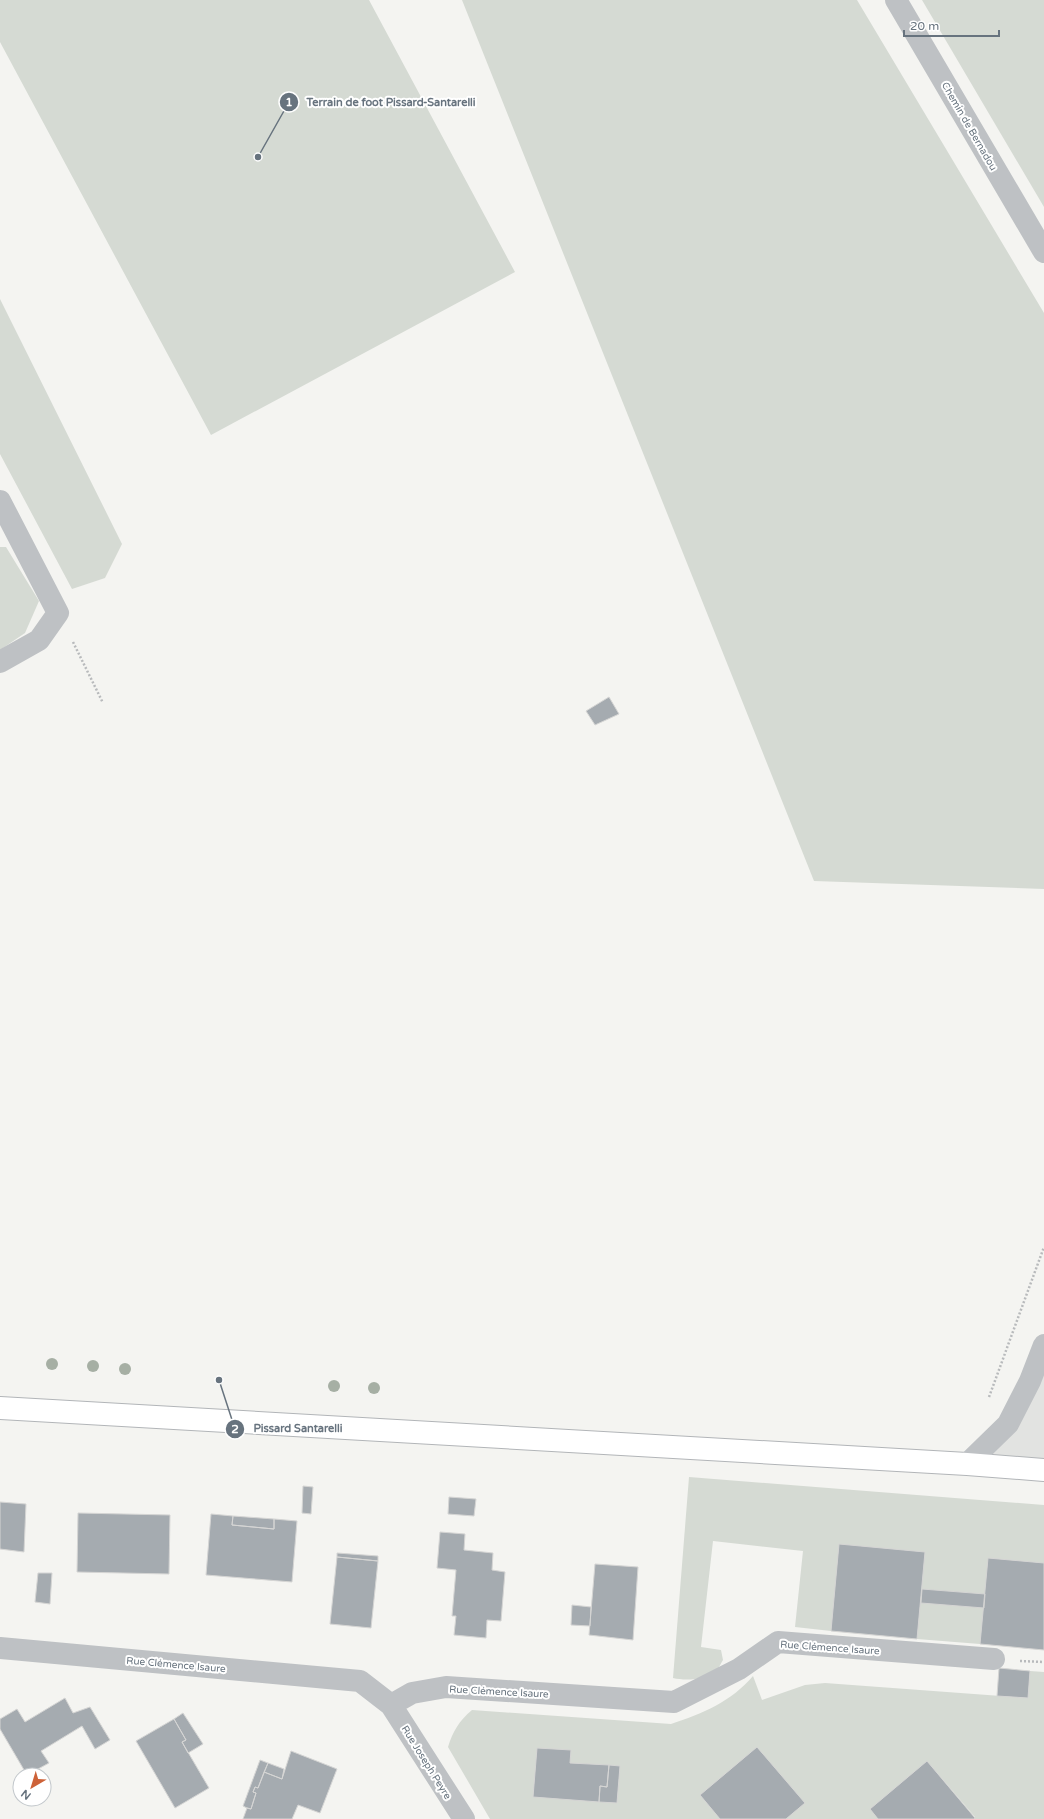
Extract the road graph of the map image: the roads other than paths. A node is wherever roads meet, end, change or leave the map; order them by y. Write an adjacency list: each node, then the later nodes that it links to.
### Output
1 (896, 0): 2 (street, Chemin de Bernadou)
2 (1044, 252)
3 (0, 501): 4 (street)
4 (0, 662)
5 (1044, 1345): 7 (street)
6 (0, 1408): 7 (main road)
7 (967, 1464): 8 (main road)
8 (1044, 1470)
9 (0, 1648): 11 (street, Rue Clémence Isaure)
10 (994, 1659): 11 (street, Rue Clémence Isaure)
11 (391, 1705): 12 (street, Rue Joseph Peyre)
12 (464, 1819)

